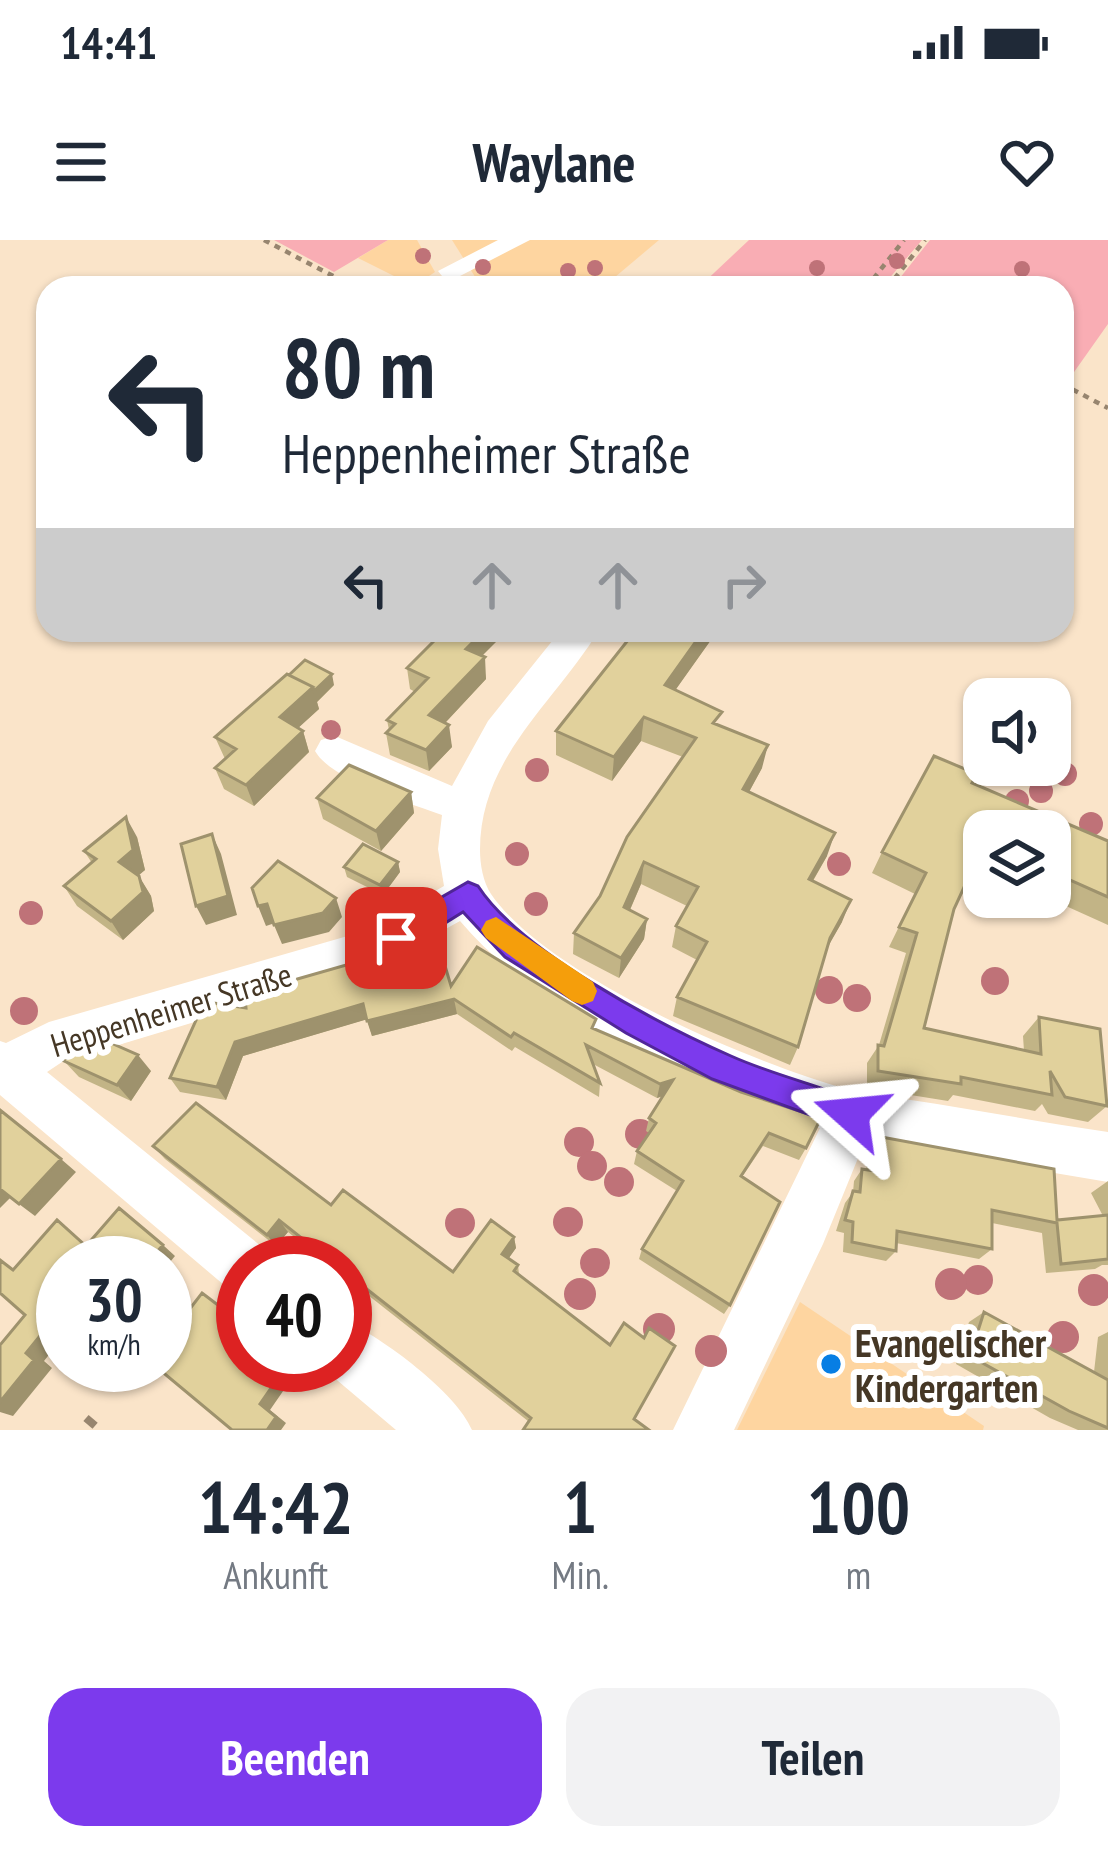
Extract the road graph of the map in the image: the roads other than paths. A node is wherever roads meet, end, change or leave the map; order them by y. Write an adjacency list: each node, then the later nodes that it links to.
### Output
1 (433, 240): 3 (street)
2 (518, 240): 4 (street)
3 (455, 276)
4 (463, 276)
5 (572, 642): 7 (street)
6 (335, 751): 7 (street)
7 (466, 807): 8 (street)
8 (468, 894): 9 (street, Heppenheimer Straße); 10 (street)
9 (3, 1066): 12 (street)
10 (851, 1114): 11 (street); 15 (street)
11 (1108, 1156)
12 (216, 1244)
13 (372, 1372): 14 (street)
14 (442, 1430)
15 (703, 1430)

